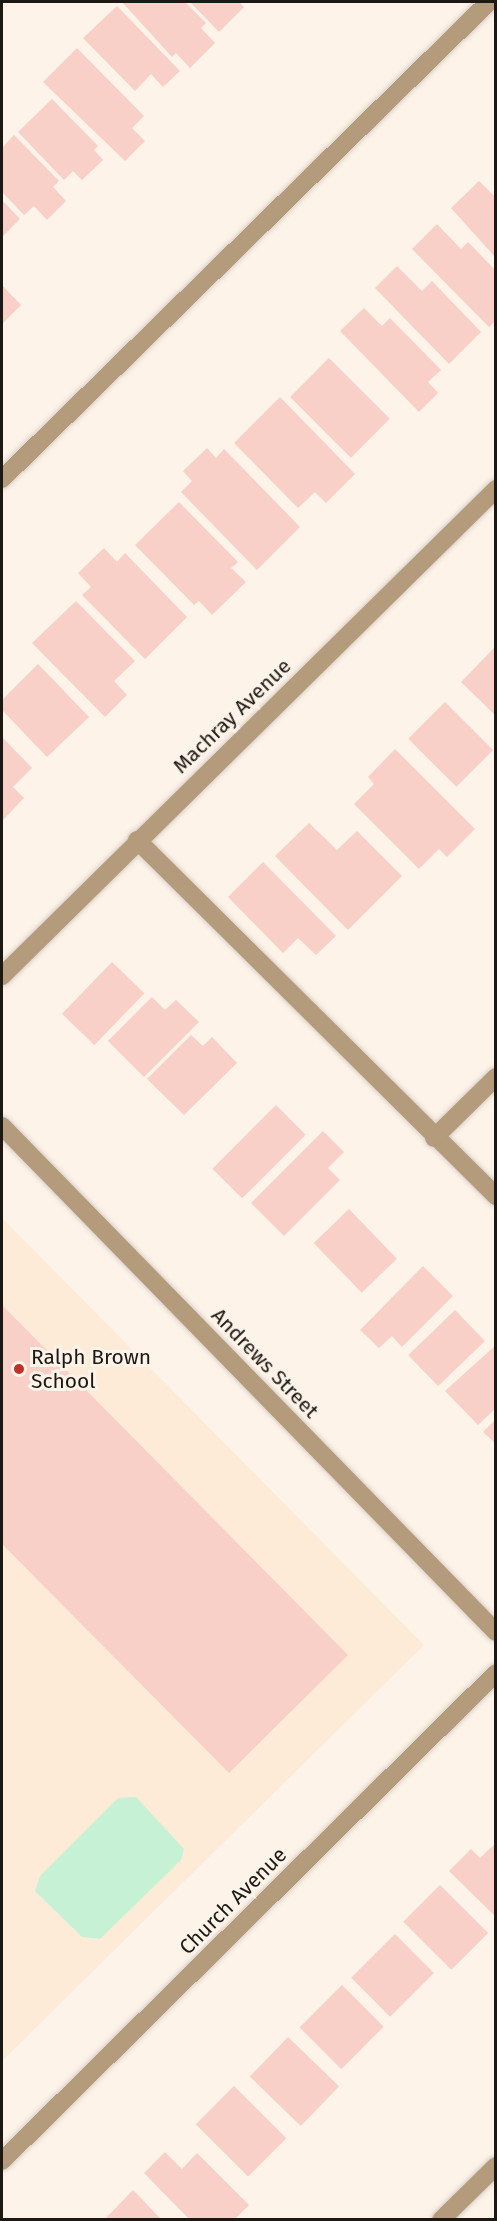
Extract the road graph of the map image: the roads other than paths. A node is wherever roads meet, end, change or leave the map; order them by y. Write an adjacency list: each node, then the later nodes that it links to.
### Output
1 (489, 2): 2 (street)
2 (2, 479)
3 (495, 489): 4 (street, Machray Avenue)
4 (137, 840): 5 (street, Machray Avenue); 8 (street)
5 (2, 976)
6 (495, 1077): 8 (street)
7 (2, 1126): 10 (street, Andrews Street)
8 (434, 1137): 9 (street)
9 (495, 1196)
10 (495, 1632)
11 (495, 1673): 12 (street, Church Avenue)
12 (2, 2160)
13 (495, 2166): 14 (street)
14 (441, 2220)

